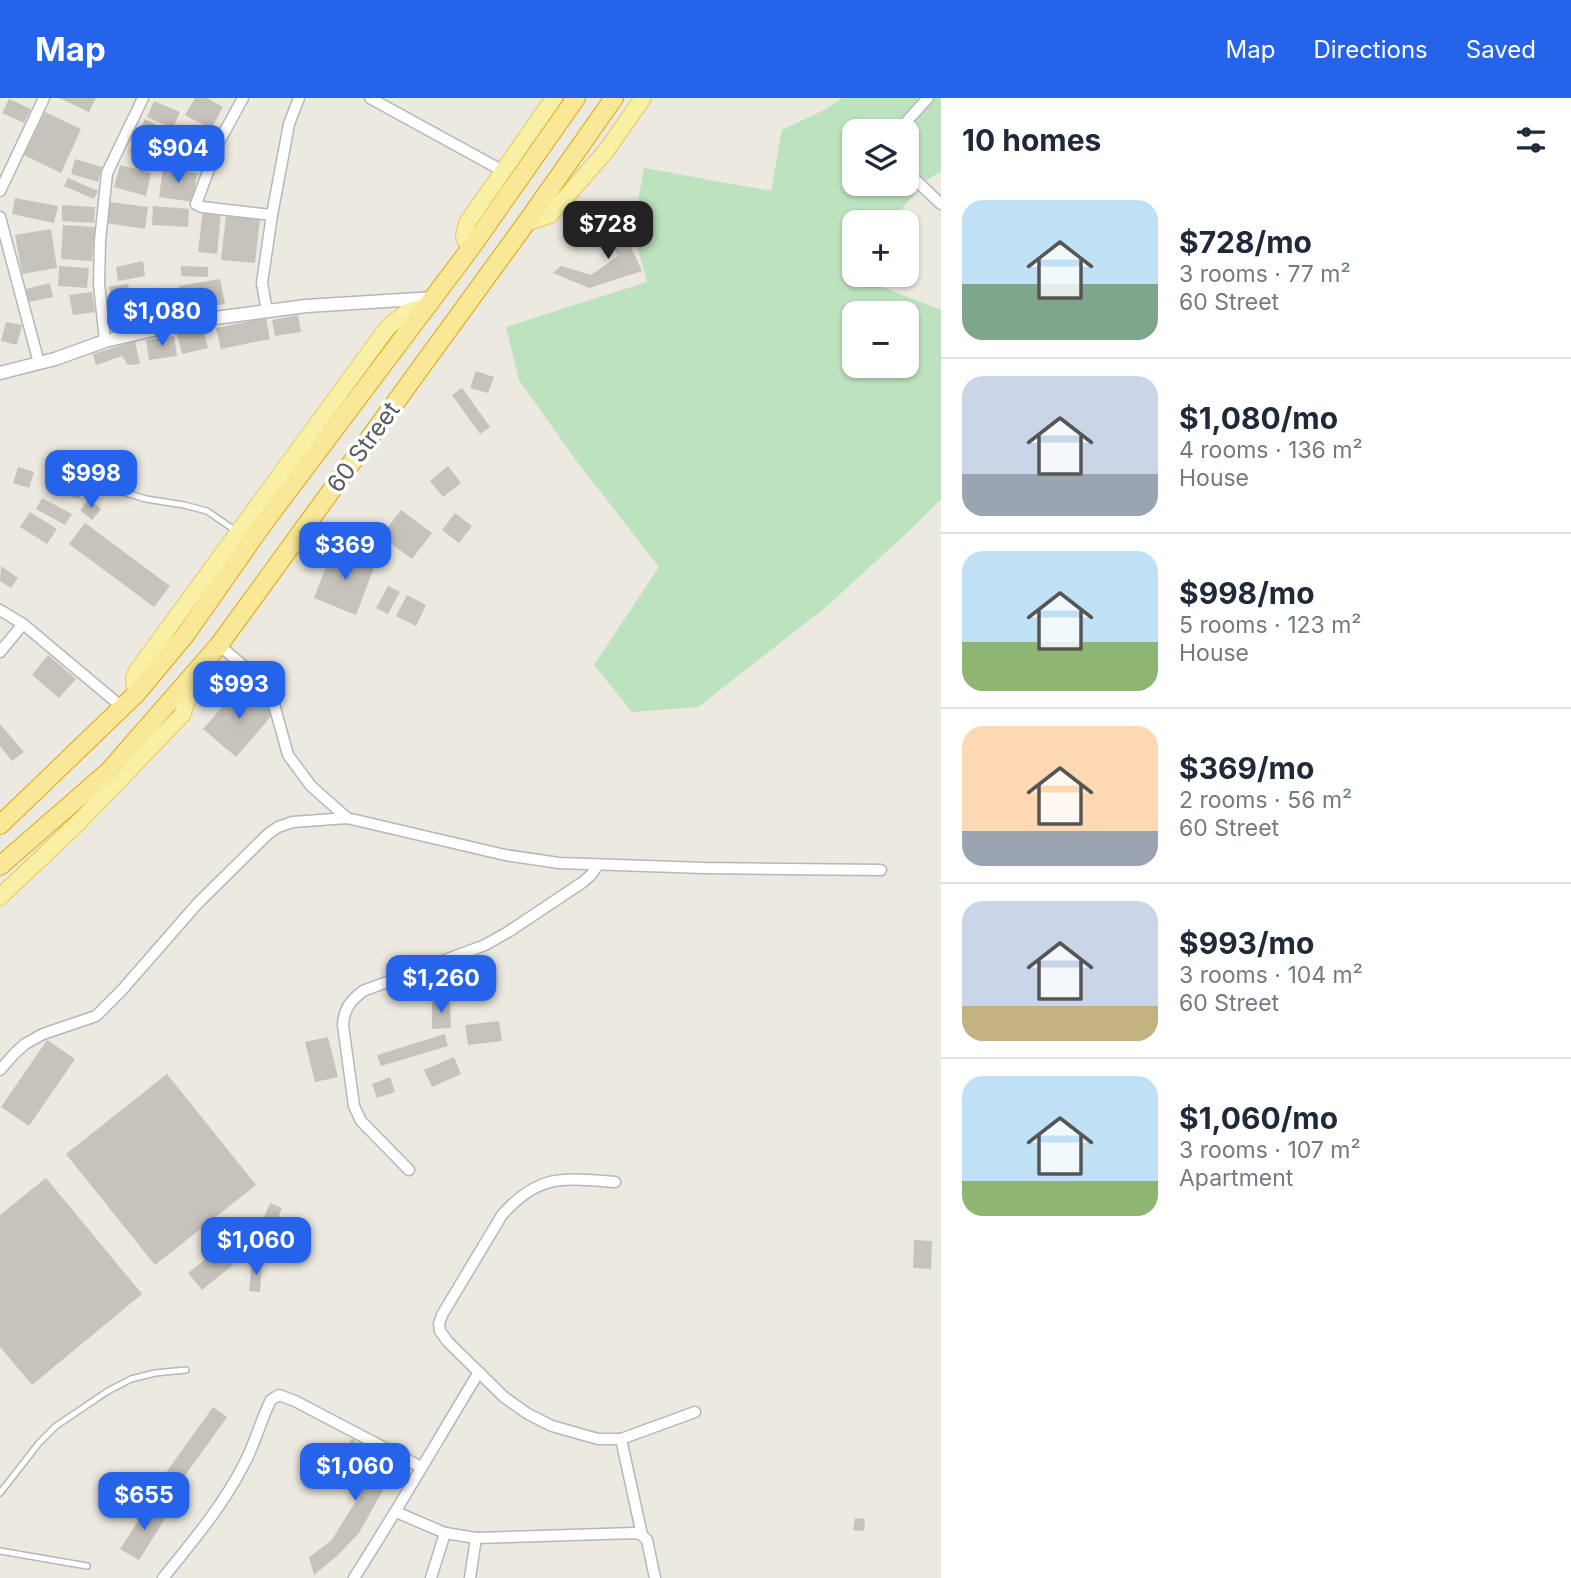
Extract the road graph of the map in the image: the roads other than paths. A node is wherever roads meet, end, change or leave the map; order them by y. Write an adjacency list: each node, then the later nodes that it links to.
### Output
1 (44, 98): 15 (street)
2 (143, 98): 23 (street)
3 (243, 98): 17 (street)
4 (299, 98): 17 (street)
5 (370, 98): 13 (street)
6 (554, 98): 12 (main road)
7 (576, 98): 12 (highway, 60 Street)
8 (614, 98): 19 (highway, 60 Street)
9 (643, 98): 19 (main road)
10 (928, 98): 11 (street)
11 (909, 119)
12 (526, 154): 13 (main road); 20 (highway, 60 Street)
13 (503, 171): 20 (main road)
14 (919, 183): 16 (street)
15 (0, 191)
16 (941, 204)
17 (272, 215): 22 (street)
18 (0, 217): 24 (street)
19 (526, 223): 31 (highway, 60 Street)
20 (470, 249): 21 (highway, 60 Street)
21 (431, 302): 22 (street); 27 (highway, 60 Street)
22 (267, 311): 23 (street)
23 (105, 341): 24 (street)
24 (39, 363): 25 (street)
25 (1, 371)
26 (96, 484): 28 (lane)
27 (258, 519): 28 (main road); 34 (highway, 60 Street)
28 (239, 533): 34 (main road)
29 (0, 610): 30 (street)
30 (23, 624): 32 (street); 35 (street)
31 (219, 645): 33 (highway, 60 Street); 36 (street)
32 (0, 652)
33 (198, 670): 39 (highway, 60 Street); 41 (main road)
34 (135, 694): 35 (highway, 60 Street)
35 (122, 707): 37 (highway, 60 Street)
36 (347, 818): 38 (street); 42 (street)
37 (0, 825)
38 (598, 865): 40 (street); 43 (street)
39 (0, 866)
40 (881, 870)
41 (0, 898)
42 (0, 1070)
43 (409, 1170)
44 (615, 1182): 46 (street)
45 (186, 1370): 50 (lane)
46 (479, 1372): 48 (street); 49 (street)
47 (695, 1412): 48 (street)
48 (621, 1439): 53 (street)
49 (421, 1467): 51 (street); 57 (street)
50 (0, 1493)
51 (396, 1512): 52 (street); 58 (street)
52 (444, 1533): 54 (street); 59 (street)
53 (642, 1535): 54 (street); 61 (street)
54 (476, 1538): 60 (street)
55 (0, 1552): 56 (lane)
56 (87, 1566)
57 (163, 1578)
58 (354, 1578)
59 (431, 1578)
60 (470, 1578)
61 (654, 1578)

